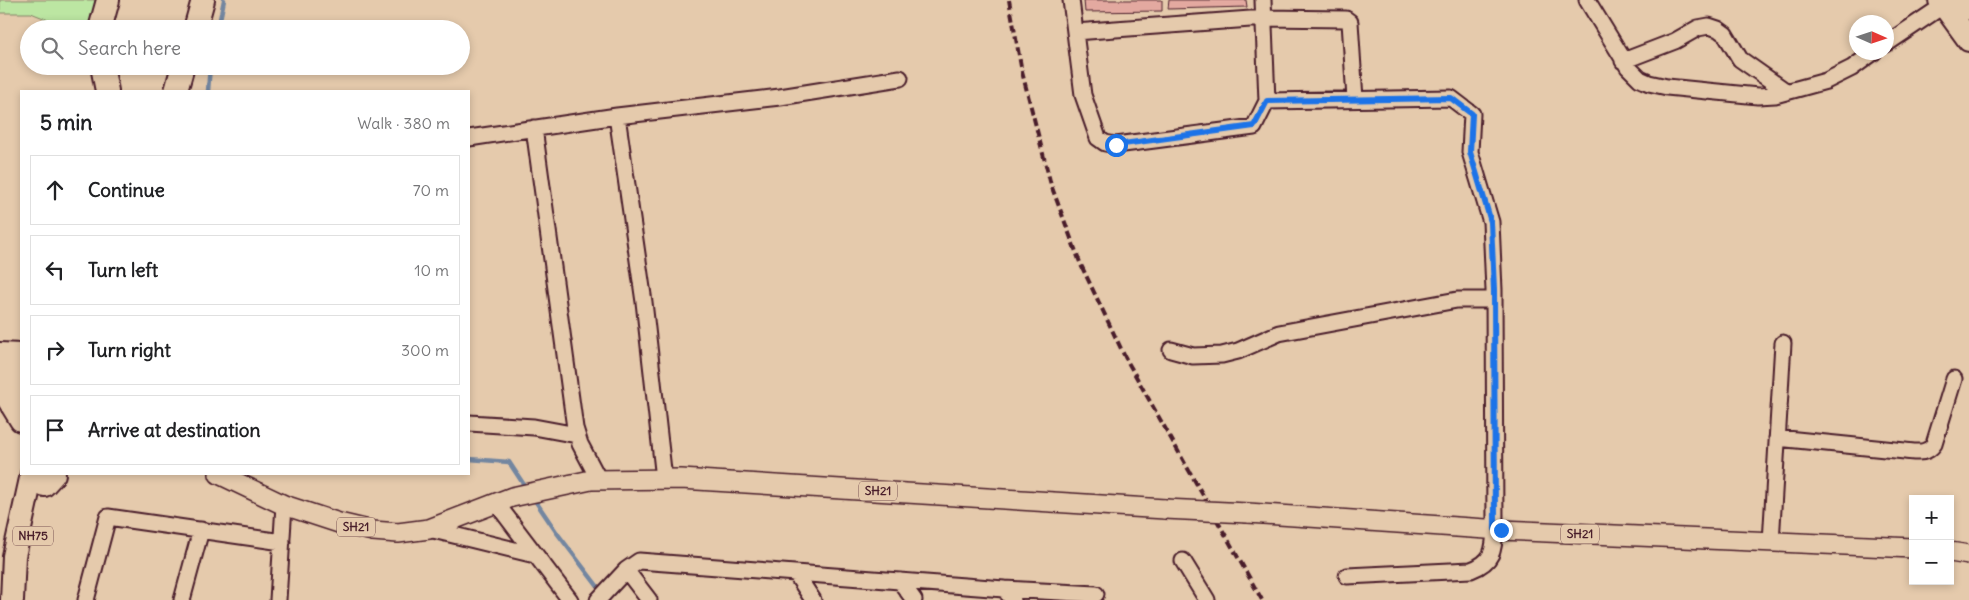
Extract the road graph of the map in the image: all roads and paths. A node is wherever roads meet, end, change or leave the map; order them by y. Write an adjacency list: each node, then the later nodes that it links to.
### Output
1 (108, 0): 9 (highway)
2 (203, 0): 10 (highway)
3 (1071, 0): 11 (street)
4 (1263, 0): 8 (street)
5 (1587, 0): 14 (street)
6 (1949, 2): 7 (highway); 12 (street); 13 (highway)
7 (1969, 8)
8 (1264, 18): 11 (street); 22 (street); 23 (street)
9 (102, 20)
10 (197, 20)
11 (1075, 32): 23 (street)
12 (1894, 39)
13 (1969, 40)
14 (1623, 60): 21 (street); 21 (street)
15 (1863, 60): 21 (street)
16 (104, 75): 19 (highway)
17 (180, 75): 20 (highway)
18 (900, 78): 24 (street)
19 (107, 90)
20 (176, 90)
21 (1787, 92)
22 (1355, 99): 23 (street); 27 (street)
23 (1267, 101)
24 (617, 116): 25 (street); 44 (street)
25 (534, 128): 26 (street); 40 (street)
26 (470, 138)
27 (1494, 300): 29 (street); 49 (street)
28 (1783, 343): 41 (street)
29 (1171, 350)
30 (0, 354): 31 (highway)
31 (20, 355)
32 (0, 366): 33 (main road)
33 (20, 374)
34 (1954, 379): 41 (street)
35 (0, 382): 36 (main road)
36 (20, 390)
37 (0, 391): 38 (highway)
38 (20, 418)
39 (470, 424): 40 (street)
40 (577, 435): 45 (street)
41 (1777, 438): 52 (street)
42 (221, 475): 47 (main road, SH21)
43 (44, 476): 64 (highway, NH75)
44 (664, 479): 45 (main road, SH21); 49 (main road, SH21, bridge)
45 (595, 480): 46 (main road, SH21)
46 (504, 501): 48 (main road, SH21); 55 (street)
47 (284, 505): 48 (main road, SH21); 51 (street)
48 (429, 529): 55 (street)
49 (1495, 529): 52 (main road, SH21); 60 (street)
50 (201, 530): 51 (street); 65 (street); 66 (street)
51 (282, 542): 67 (street)
52 (1771, 542): 53 (main road, SH21)
53 (1909, 548)
54 (1954, 553): 56 (main road)
55 (535, 555): 68 (street)
56 (1969, 555)
57 (1184, 561): 73 (street)
58 (626, 570): 59 (street); 69 (street); 70 (street)
59 (796, 574): 61 (street); 71 (street)
60 (1347, 576)
61 (900, 582): 62 (street); 72 (street)
62 (1009, 594): 63 (street)
63 (1096, 594)
64 (12, 598)
65 (86, 600)
66 (182, 600)
67 (278, 600)
68 (570, 600)
69 (598, 600)
70 (649, 600)
71 (813, 600)
72 (914, 600)
73 (1207, 600)

